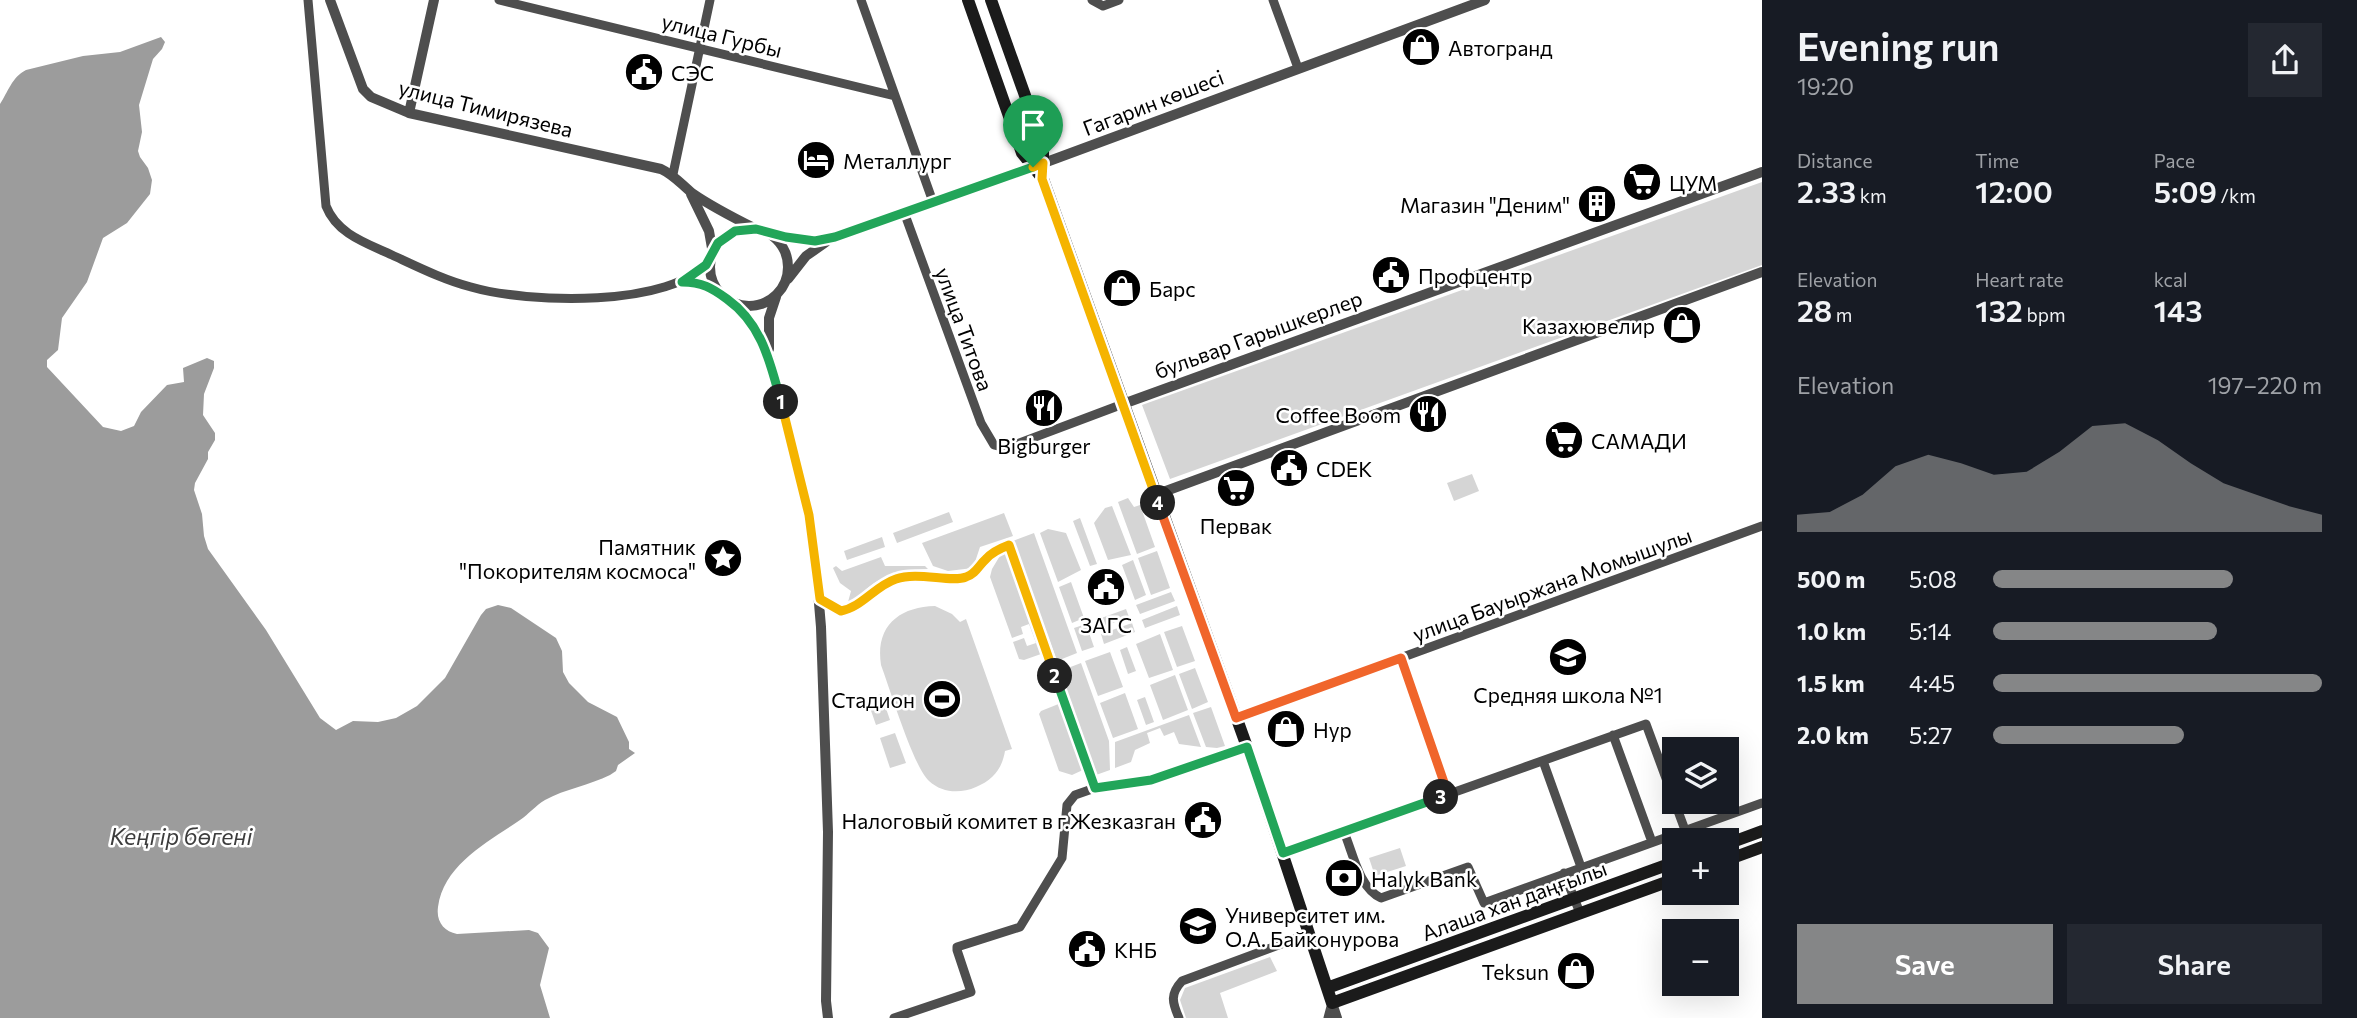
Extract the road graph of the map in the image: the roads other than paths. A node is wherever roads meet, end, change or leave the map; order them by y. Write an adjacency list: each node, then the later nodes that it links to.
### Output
1 (308, 0): 28 (street)
2 (330, 0): 16 (street, улица Тимирязева)
3 (434, 0): 16 (street)
4 (499, 0): 13 (street, улица Гурбы)
5 (710, 0): 13 (street)
6 (861, 0): 15 (street)
7 (968, 0): 17 (main road)
8 (991, 0): 17 (main road)
9 (1092, 0): 10 (street)
10 (1119, 0)
11 (1273, 0): 14 (street)
12 (1485, 0): 14 (street, Гагарин көшесі)
13 (700, 48): 15 (street, улица Гурбы); 19 (street)
14 (1298, 68): 17 (street, Гагарин көшесі)
15 (895, 96): 21 (street)
16 (409, 113): 19 (street, улица Тимирязева)
17 (1038, 165): 21 (street, Гагарин көшесі); 34 (main road)
18 (1762, 172): 34 (street, бульвар Гарышкерлер)
19 (673, 174): 20 (street, улица Тимирязева)
20 (690, 191): 23 (street); 26 (street)
21 (933, 202): 22 (street, Гагарин көшесі)
22 (904, 212): 25 (street, Гагарин көшесі); 34 (street, улица Титова)
23 (756, 229): 24 (street); 26 (street)
24 (768, 233): 25 (street); 29 (street)
25 (835, 237): 29 (street)
26 (712, 256): 28 (street); 30 (street)
27 (1762, 272): 35 (street)
28 (682, 282): 30 (street)
29 (785, 282): 31 (street)
30 (718, 290): 32 (street)
31 (777, 294): 32 (street); 33 (street)
32 (731, 302): 33 (street)
33 (770, 359): 37 (street)
34 (1123, 404): 35 (main road)
35 (1155, 495): 39 (main road)
36 (1762, 526): 38 (street, улица Бауыржана Момышулы)
37 (820, 599): 43 (street); 65 (street)
38 (1401, 658): 39 (street, улица Бауыржана Момышулы); 44 (street)
39 (1236, 718): 41 (main road)
40 (1613, 735): 42 (street); 46 (street); 52 (street)
41 (1247, 747): 43 (street); 54 (main road)
42 (1543, 761): 44 (street); 56 (street)
43 (1095, 788): 66 (street)
44 (1448, 794): 49 (street)
45 (1762, 803): 47 (street)
46 (1684, 828)
47 (1691, 828)
48 (1762, 831): 51 (main road)
49 (1344, 832): 54 (street); 58 (street)
50 (1662, 838): 52 (street)
51 (1739, 840)
52 (1652, 842): 56 (street)
53 (1762, 847): 55 (main road)
54 (1283, 853): 62 (main road)
55 (1739, 856)
56 (1581, 867): 58 (street)
57 (1662, 867): 60 (main road, Алаша хан даңғылы)
58 (1564, 873): 60 (street)
59 (1662, 883): 61 (main road, Алаша хан даңғылы)
60 (1575, 899): 61 (street); 63 (main road, Алаша хан даңғылы)
61 (1580, 912): 64 (main road, Алаша хан даңғылы)
62 (1308, 934): 63 (main road); 67 (street)
63 (1326, 988): 64 (main road)
64 (1332, 1003): 68 (street); 69 (street)
65 (828, 1018)
66 (894, 1018)
67 (1179, 1018)
68 (1328, 1018)
69 (1337, 1018)

